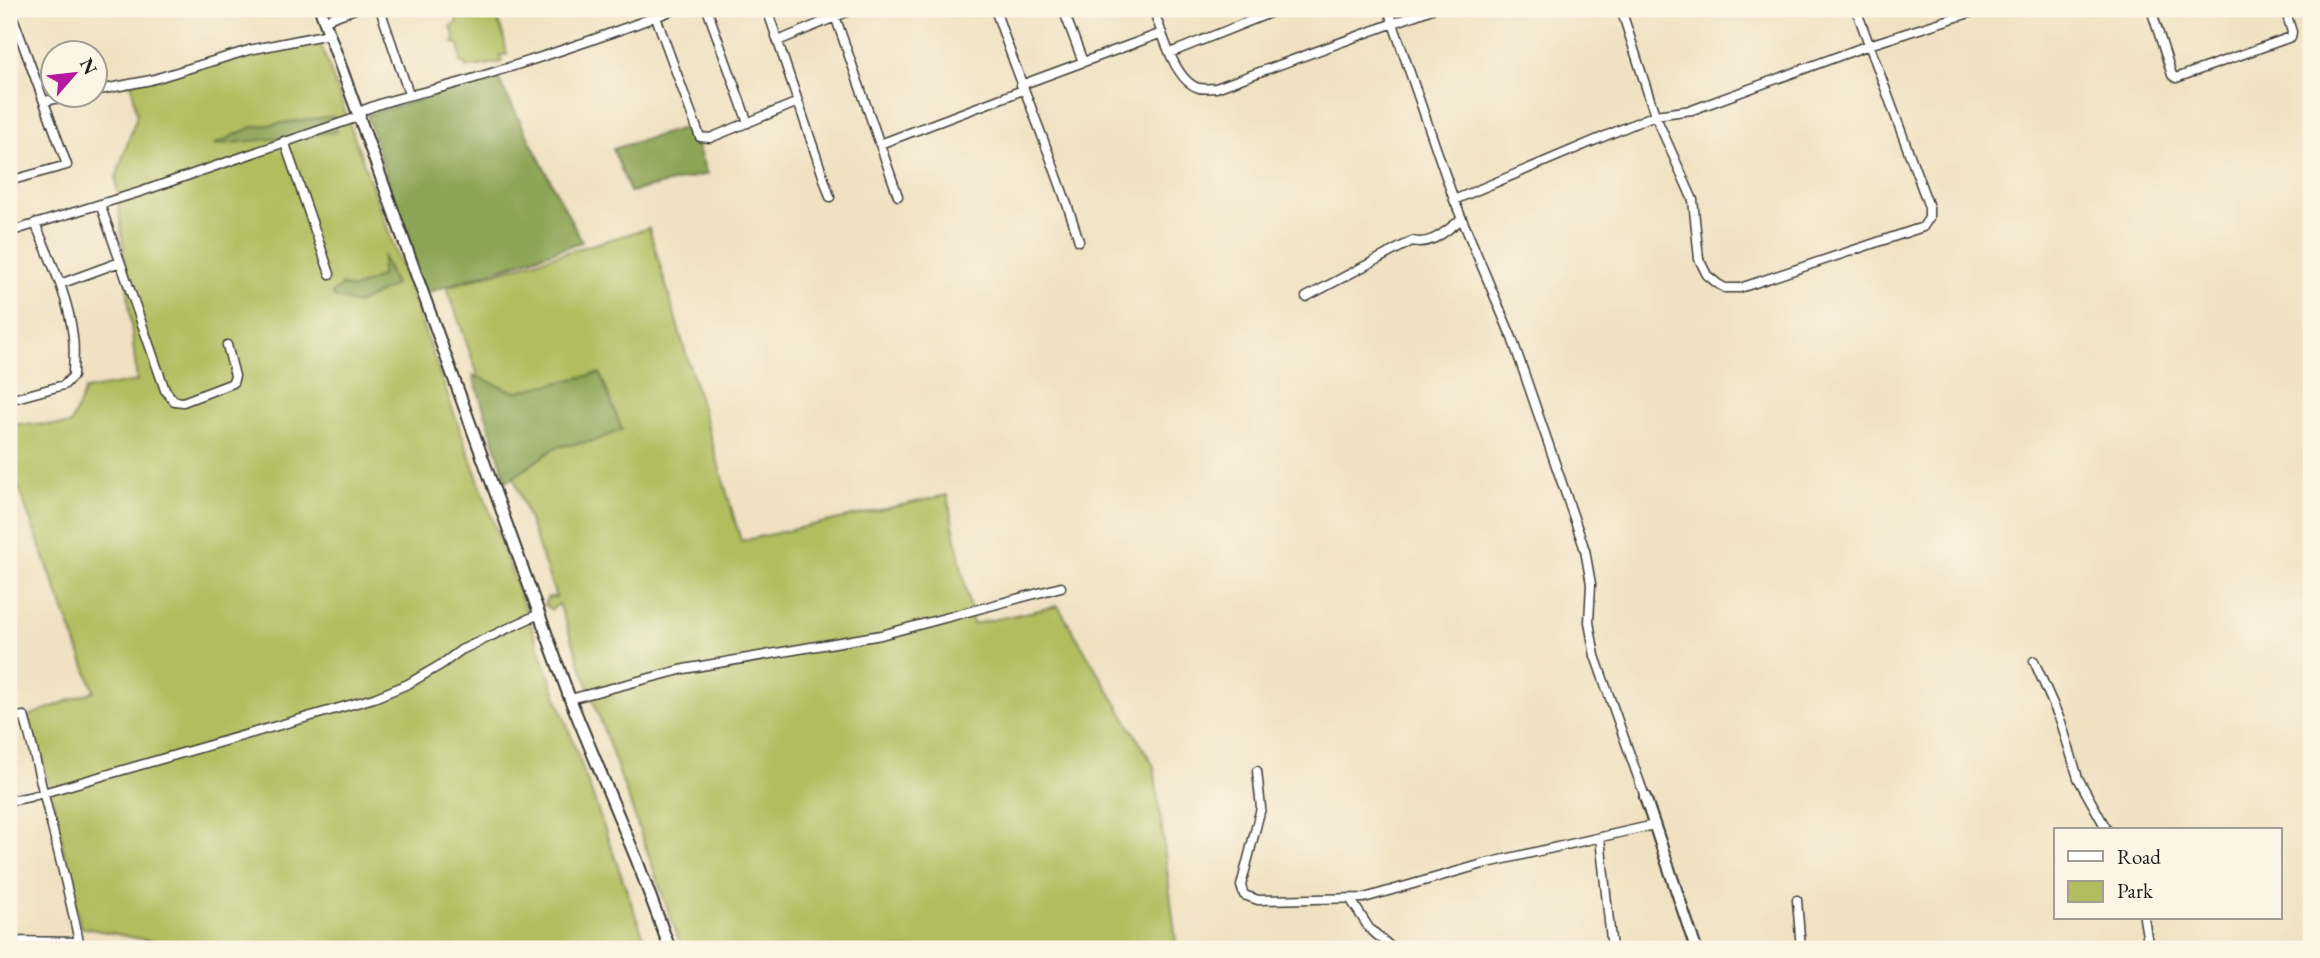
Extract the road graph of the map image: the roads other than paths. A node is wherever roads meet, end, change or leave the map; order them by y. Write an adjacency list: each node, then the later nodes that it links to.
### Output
1 (9, 9): 30 (street)
2 (320, 9): 22 (street)
3 (355, 9): 22 (street)
4 (380, 9): 33 (street)
5 (676, 9): 20 (street)
6 (707, 9): 38 (street)
7 (767, 9): 26 (street)
8 (854, 9): 21 (street)
9 (995, 9): 31 (street)
10 (1063, 9): 29 (street)
11 (1153, 9): 24 (street)
12 (1280, 9): 28 (street)
13 (1388, 9): 23 (street)
14 (1432, 9): 23 (street)
15 (1621, 9): 37 (street)
16 (1856, 9): 27 (street)
17 (1982, 9): 27 (street)
18 (2151, 9): 19 (street)
19 (2285, 9)
20 (655, 13): 33 (street); 38 (street)
21 (835, 16): 26 (street); 40 (street)
22 (325, 20): 25 (street)
23 (1392, 23): 28 (street); 44 (street)
24 (1163, 33): 28 (street); 29 (street)
25 (330, 34): 32 (street); 36 (street)
26 (778, 41): 34 (street)
27 (1869, 45): 37 (street); 37 (street)
28 (1170, 53)
29 (1083, 62): 31 (street)
30 (38, 83)
31 (1022, 88): 40 (street); 49 (street)
32 (108, 89)
33 (409, 94): 36 (street)
34 (798, 103): 38 (street); 43 (street)
35 (47, 108): 41 (street)
36 (360, 114): 39 (street); 57 (street)
37 (1655, 115): 44 (street)
38 (748, 123)
39 (284, 141): 45 (street); 51 (street)
40 (880, 144): 42 (street)
41 (9, 180)
42 (898, 196)
43 (830, 197)
44 (1454, 200): 46 (street)
45 (100, 204): 47 (street); 50 (street)
46 (1462, 219): 53 (street); 63 (street)
47 (35, 223): 48 (street); 52 (street)
48 (9, 232)
49 (1079, 241)
50 (120, 262): 52 (street); 54 (street)
51 (330, 274)
52 (60, 284): 55 (street)
53 (1306, 297)
54 (228, 345)
55 (9, 400)
56 (1061, 587): 59 (street)
57 (539, 614): 59 (street); 62 (street)
58 (2034, 661): 66 (street)
59 (570, 699): 73 (street)
60 (9, 718): 62 (street)
61 (1257, 771): 69 (street)
62 (43, 793): 64 (street); 72 (street)
63 (1644, 797): 65 (street)
64 (9, 801)
65 (1654, 825): 67 (street); 76 (street)
66 (2107, 828)
67 (1600, 838): 69 (street); 75 (street)
68 (9, 861): 72 (street)
69 (1351, 900): 74 (street)
70 (1797, 900): 77 (street)
71 (2144, 920): 78 (street)
72 (10, 944)
73 (670, 949)
74 (1393, 949)
75 (1612, 949)
76 (1696, 949)
77 (1801, 949)
78 (2149, 949)

